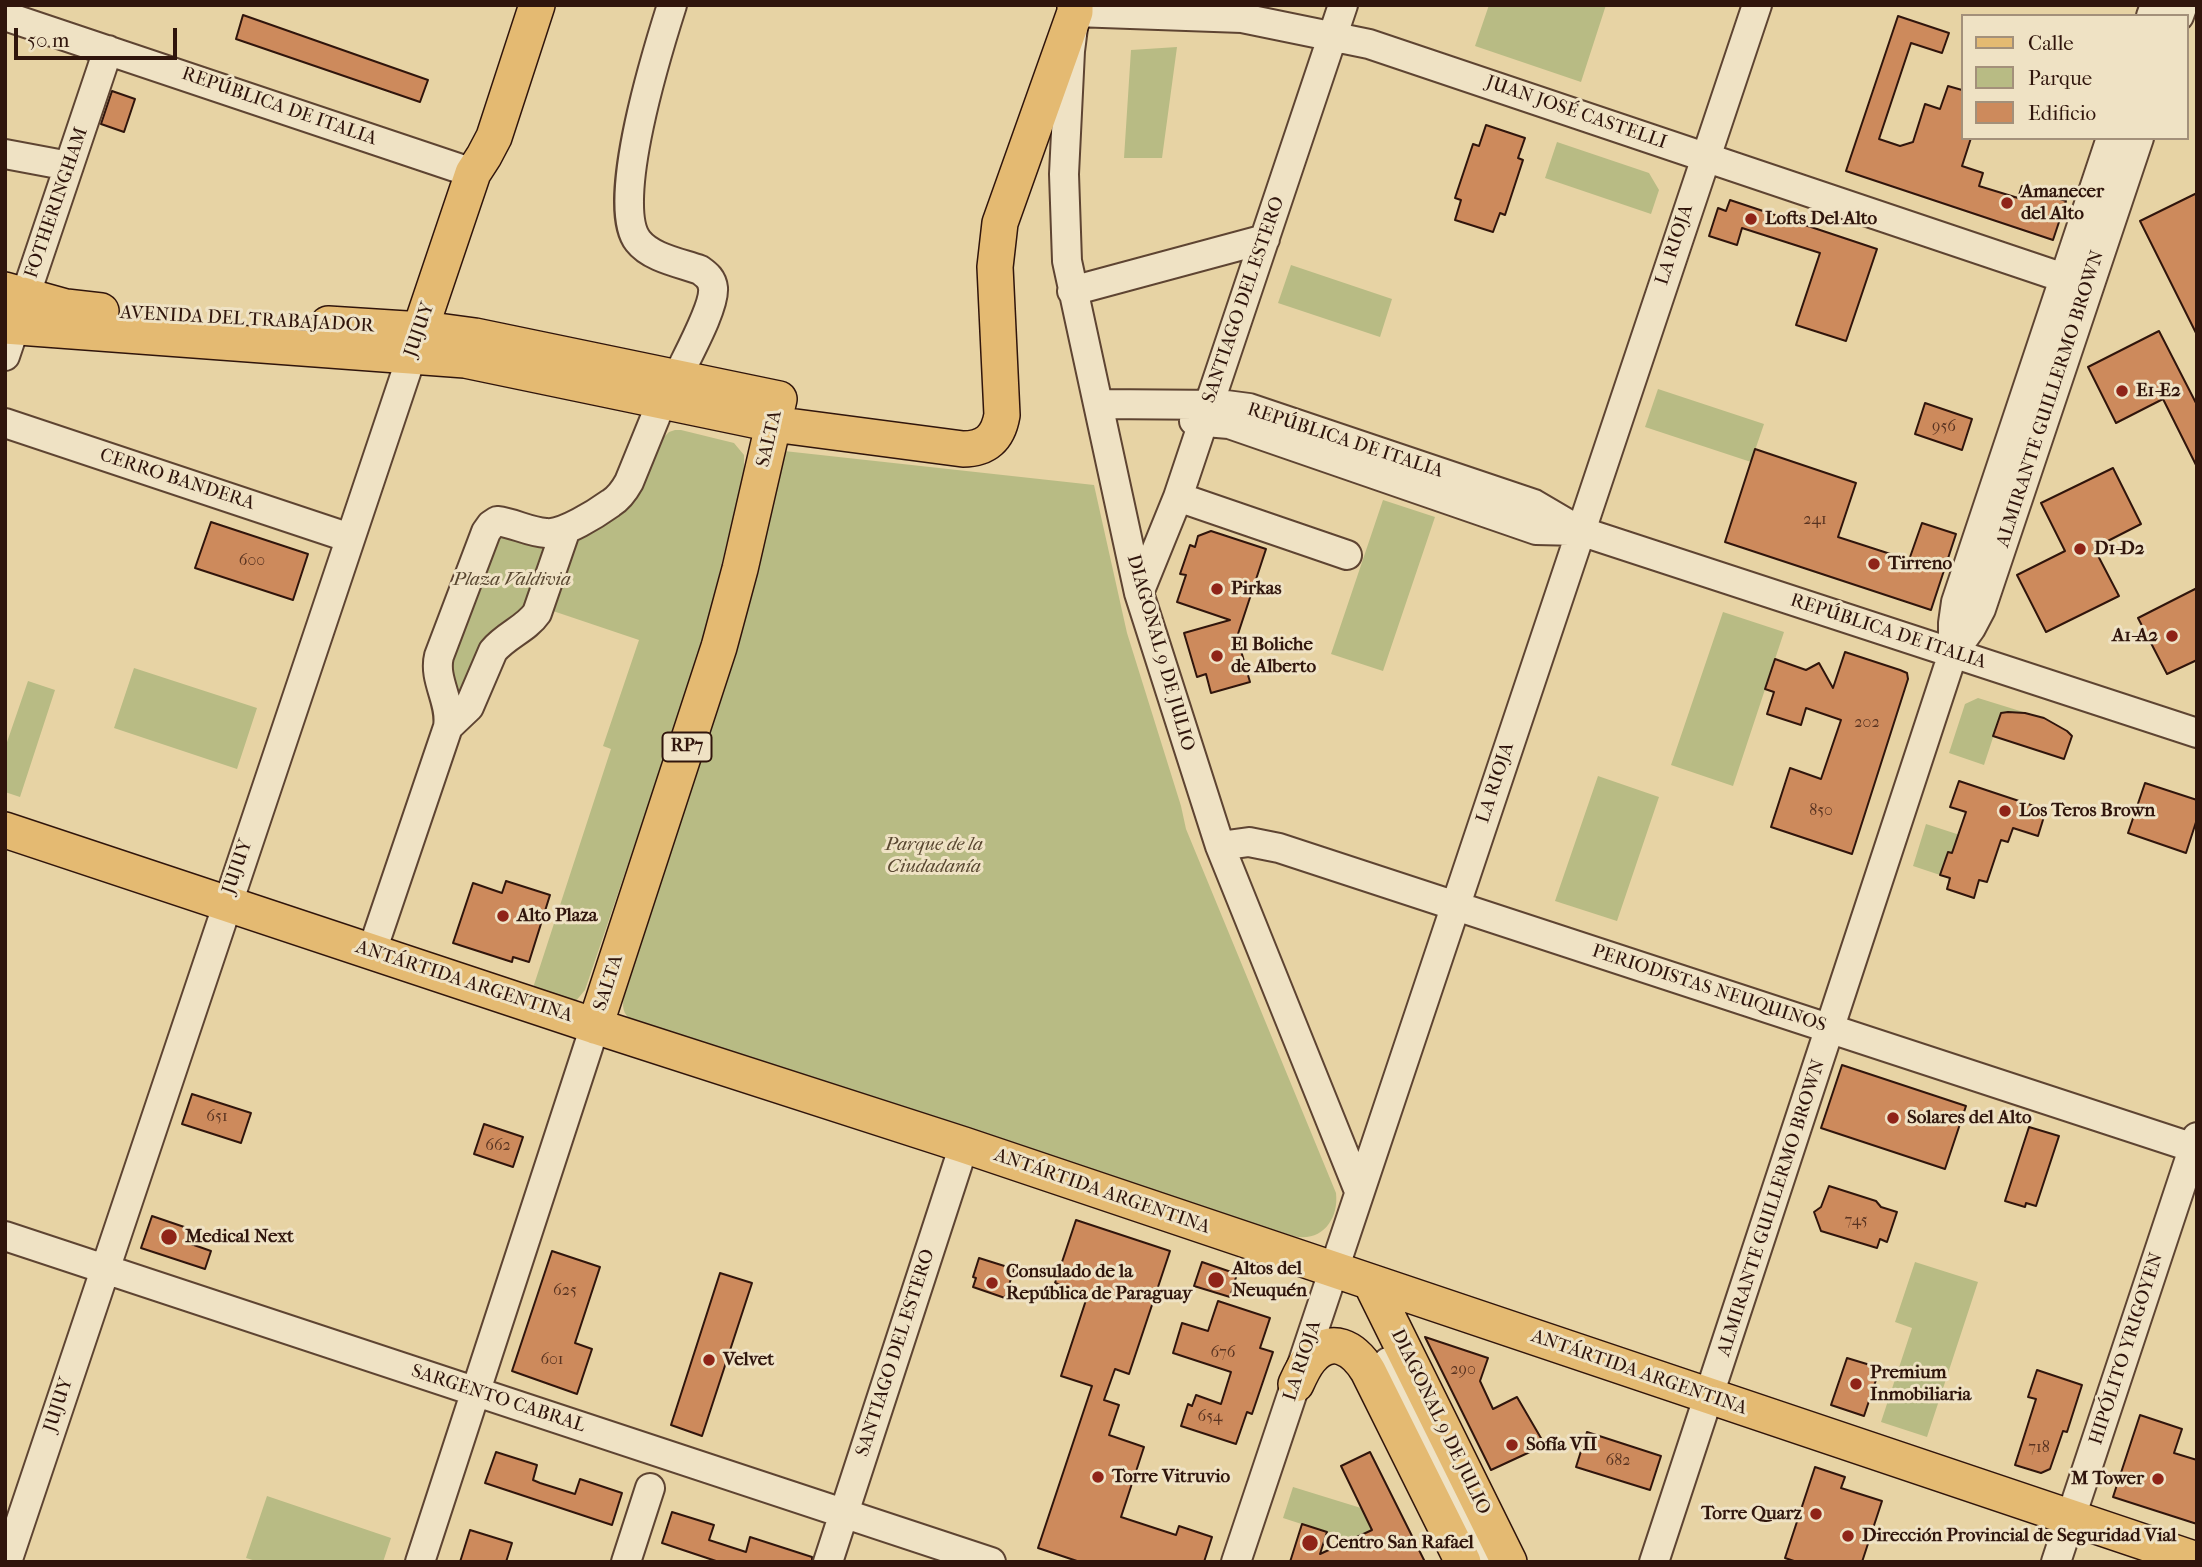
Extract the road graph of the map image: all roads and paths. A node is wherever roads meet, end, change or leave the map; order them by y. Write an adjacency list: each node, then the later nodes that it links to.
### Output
1 (513, 5): 15 (main road, JUJUY)
2 (537, 5): 15 (main road, JUJUY)
3 (671, 5): 21 (street)
4 (1343, 5): 8 (street, SANTIAGO DEL ESTERO)
5 (1757, 5): 13 (street, LA RIOJA)
6 (1075, 8): 8 (street, JUAN JOSÉ CASTELLI); 18 (street, DIAGONAL 9 DE JULIO); 22 (main road, AVENIDA DEL TRABAJADOR)
7 (5, 16): 9 (street, REPÚBLICA DE ITALIA)
8 (1333, 36): 13 (street, JUAN JOSÉ CASTELLI); 16 (street, SANTIAGO DEL ESTERO)
9 (108, 50): 14 (street, FOTHERINGHAM); 15 (street, REPÚBLICA DE ITALIA)
10 (2110, 140): 17 (street, ALMIRANTE GUILLERMO BROWN)
11 (2137, 140): 32 (street, ALMIRANTE GUILLERMO BROWN)
12 (5, 154): 14 (street)
13 (1705, 156): 17 (street, JUAN JOSÉ CASTELLI); 28 (street, LA RIOJA)
14 (69, 166): 19 (street, FOTHERINGHAM)
15 (473, 173): 20 (main road, JUJUY)
16 (1265, 239): 18 (street); 24 (street, SANTIAGO DEL ESTERO)
17 (2064, 278): 32 (street, ALMIRANTE GUILLERMO BROWN)
18 (1072, 291): 23 (street, DIAGONAL 9 DE JULIO)
19 (10, 316): 20 (main road, AVENIDA DEL TRABAJADOR)
20 (416, 342): 21 (main road, AVENIDA DEL TRABAJADOR); 29 (street, JUJUY)
21 (669, 389): 22 (main road, AVENIDA DEL TRABAJADOR); 27 (street)
22 (776, 411): 40 (main road, SALTA / RP7)
23 (1100, 411): 24 (street, REPÚBLICA DE ITALIA); 31 (street, DIAGONAL 9 DE JULIO)
24 (1207, 413): 26 (street, SANTIAGO DEL ESTERO); 28 (street, REPÚBLICA DE ITALIA)
25 (5, 423): 29 (street, CERRO BANDERA)
26 (1178, 497): 30 (street); 31 (street, SANTIAGO DEL ESTERO)
27 (566, 529): 33 (street); 33 (street)
28 (1580, 531): 32 (street, REPÚBLICA DE ITALIA); 38 (street, LA RIOJA)
29 (350, 538): 37 (street, JUJUY)
30 (1347, 555)
31 (1139, 593): 36 (street, DIAGONAL 9 DE JULIO)
32 (1953, 653): 34 (street, REPÚBLICA DE ITALIA); 41 (street, ALMIRANTE GUILLERMO BROWN)
33 (447, 727): 39 (street)
34 (2197, 733)
35 (5, 830): 37 (main road, ANTÁRTIDA ARGENTINA)
36 (1220, 846): 38 (street, PERIODISTAS NEUQUINOS); 44 (street, DIAGONAL 9 DE JULIO)
37 (226, 903): 39 (main road, ANTÁRTIDA ARGENTINA); 46 (street, JUJUY)
38 (1455, 905): 41 (street, PERIODISTAS NEUQUINOS); 44 (street, LA RIOJA)
39 (372, 951): 40 (main road, ANTÁRTIDA ARGENTINA)
40 (595, 1026): 42 (main road, ANTÁRTIDA ARGENTINA); 51 (street, SALTA)
41 (1831, 1029): 43 (street, PERIODISTAS NEUQUINOS); 52 (street, ALMIRANTE GUILLERMO BROWN)
42 (964, 1145): 47 (main road, ANTÁRTIDA ARGENTINA); 54 (street, SANTIAGO DEL ESTERO)
43 (2196, 1145): 55 (street, HIPÓLITO YRIGOYEN)
44 (1359, 1191): 47 (street, LA RIOJA)
45 (5, 1236): 46 (street, SARGENTO CABRAL)
46 (104, 1269): 51 (street, SARGENTO CABRAL); 57 (street, JUJUY)
47 (1333, 1270): 48 (main road, ANTÁRTIDA ARGENTINA); 50 (street, LA RIOJA)
48 (1371, 1283): 49 (main road, DIAGONAL 9 DE JULIO); 52 (main road, ANTÁRTIDA ARGENTINA)
49 (1387, 1362): 50 (main road, DIAGONAL 9 DE JULIO); 63 (main road, DIAGONAL 9 DE JULIO); 64 (street); 65 (main road, DIAGONAL 9 DE JULIO)
50 (1296, 1384): 62 (street, LA RIOJA)
51 (477, 1392): 54 (street, SARGENTO CABRAL); 58 (street, SALTA)
52 (1709, 1397): 55 (main road, ANTÁRTIDA ARGENTINA); 66 (street, ALMIRANTE GUILLERMO BROWN)
53 (650, 1488): 59 (street)
54 (844, 1513): 60 (street, SANTIAGO DEL ESTERO); 61 (street, SARGENTO CABRAL)
55 (2071, 1518): 56 (main road, ANTÁRTIDA ARGENTINA); 67 (street, HIPÓLITO YRIGOYEN)
56 (2197, 1560)
57 (7, 1562)
58 (420, 1562)
59 (626, 1562)
60 (828, 1562)
61 (991, 1562)
62 (1236, 1562)
63 (1463, 1562)
64 (1487, 1562)
65 (1509, 1562)
66 (1654, 1562)
67 (2056, 1562)

